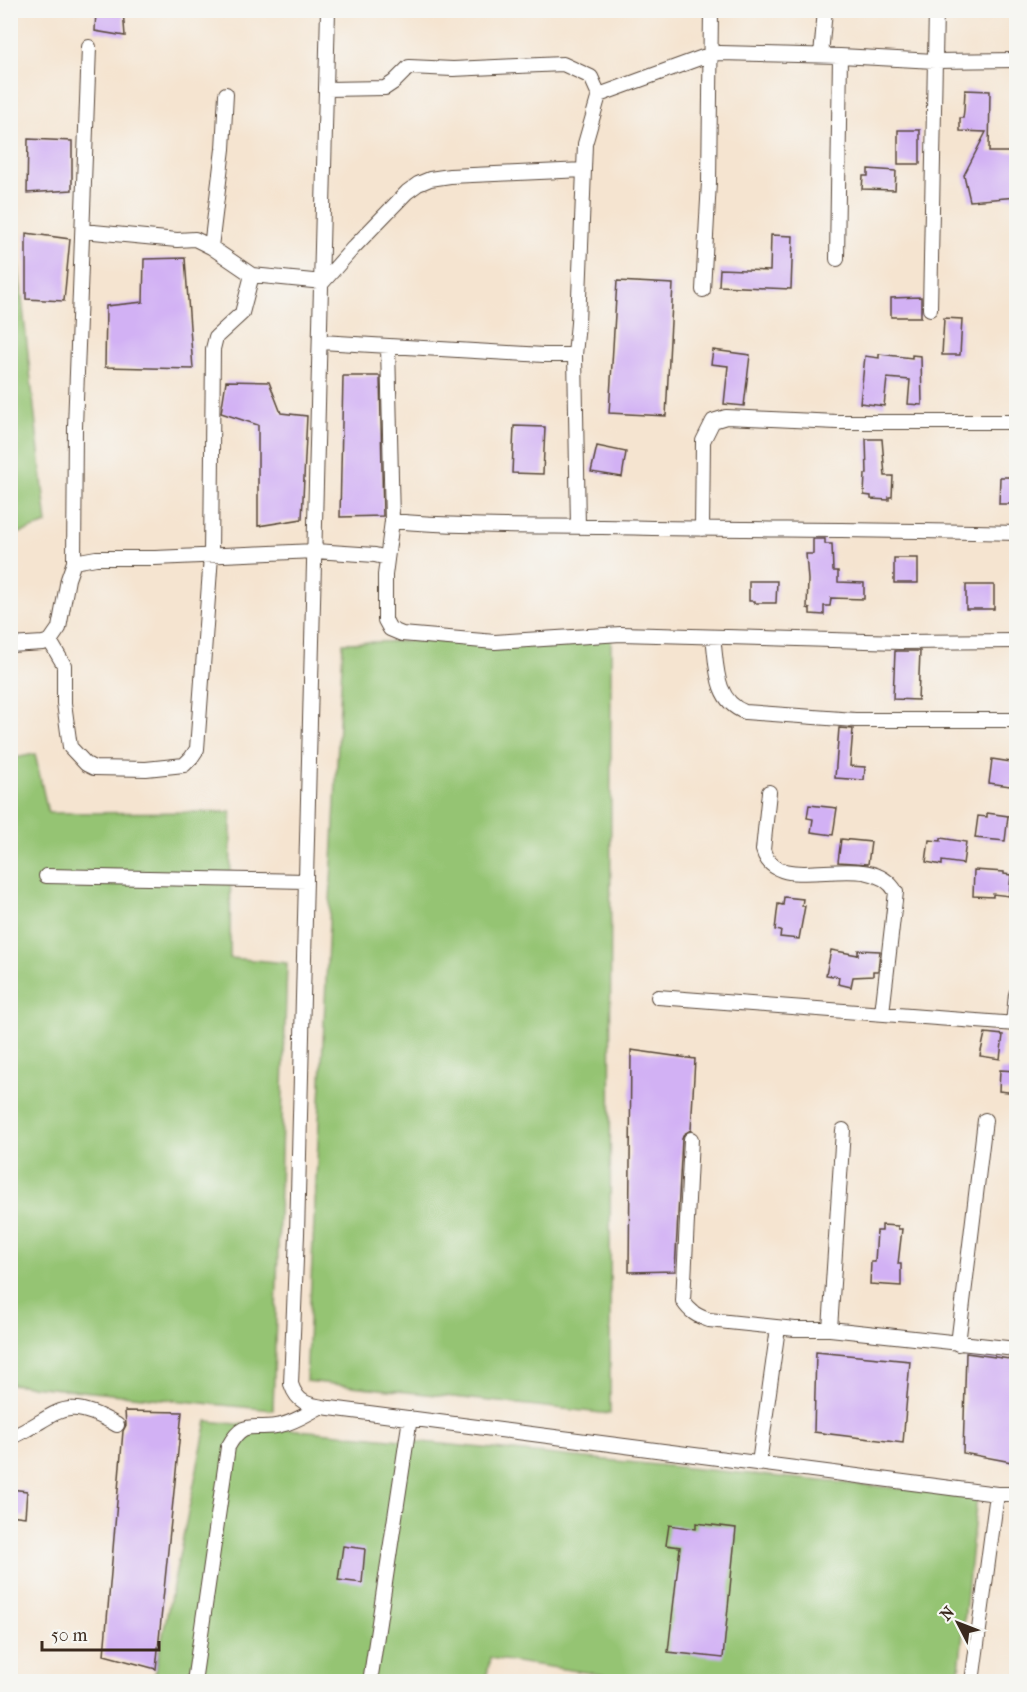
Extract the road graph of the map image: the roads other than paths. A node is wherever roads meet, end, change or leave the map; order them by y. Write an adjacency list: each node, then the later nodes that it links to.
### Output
1 (328, 10): 11 (street)
2 (711, 10): 6 (street)
3 (825, 10): 7 (street)
4 (936, 10): 10 (street)
5 (89, 47): 15 (street)
6 (711, 54): 7 (street); 13 (street); 20 (street)
7 (821, 55): 8 (street)
8 (840, 56): 10 (street); 17 (street)
9 (1017, 60): 10 (street)
10 (935, 61): 21 (street)
11 (327, 89): 13 (street); 19 (street)
12 (226, 94): 16 (street)
13 (599, 95): 14 (street)
14 (584, 170): 19 (street); 24 (street)
15 (83, 231): 16 (street); 33 (street)
16 (211, 247): 18 (street)
17 (837, 259)
18 (252, 275): 19 (street); 31 (street)
19 (323, 282): 22 (street)
20 (703, 290)
21 (930, 309)
22 (321, 342): 23 (street); 30 (street)
23 (388, 346): 24 (street); 26 (street)
24 (575, 355): 27 (street)
25 (1017, 422): 28 (street)
26 (392, 520): 27 (street); 32 (street)
27 (578, 527): 28 (street)
28 (702, 529): 29 (street)
29 (1017, 533)
30 (315, 551): 31 (street); 32 (street); 41 (street)
31 (211, 556): 33 (street); 35 (street)
32 (387, 558): 34 (street)
33 (74, 562): 35 (street)
34 (713, 637): 36 (street); 38 (street)
35 (50, 641): 37 (street)
36 (1017, 641)
37 (10, 645)
38 (1017, 720)
39 (769, 792): 44 (street)
40 (46, 876): 41 (street)
41 (306, 881): 53 (street)
42 (1017, 994): 45 (street)
43 (658, 997): 44 (street)
44 (882, 1013): 45 (street)
45 (1015, 1024)
46 (985, 1120): 51 (street)
47 (843, 1130): 50 (street)
48 (691, 1138): 49 (street)
49 (778, 1328): 50 (street); 57 (street)
50 (830, 1329): 51 (street)
51 (958, 1344): 52 (street)
52 (1017, 1349)
53 (320, 1407): 54 (street); 60 (street)
54 (410, 1418): 57 (street); 61 (street)
55 (117, 1425): 56 (street)
56 (10, 1438)
57 (759, 1463): 58 (street)
58 (997, 1494): 59 (street); 62 (street)
59 (1017, 1494)
60 (194, 1682)
61 (370, 1682)
62 (972, 1682)

